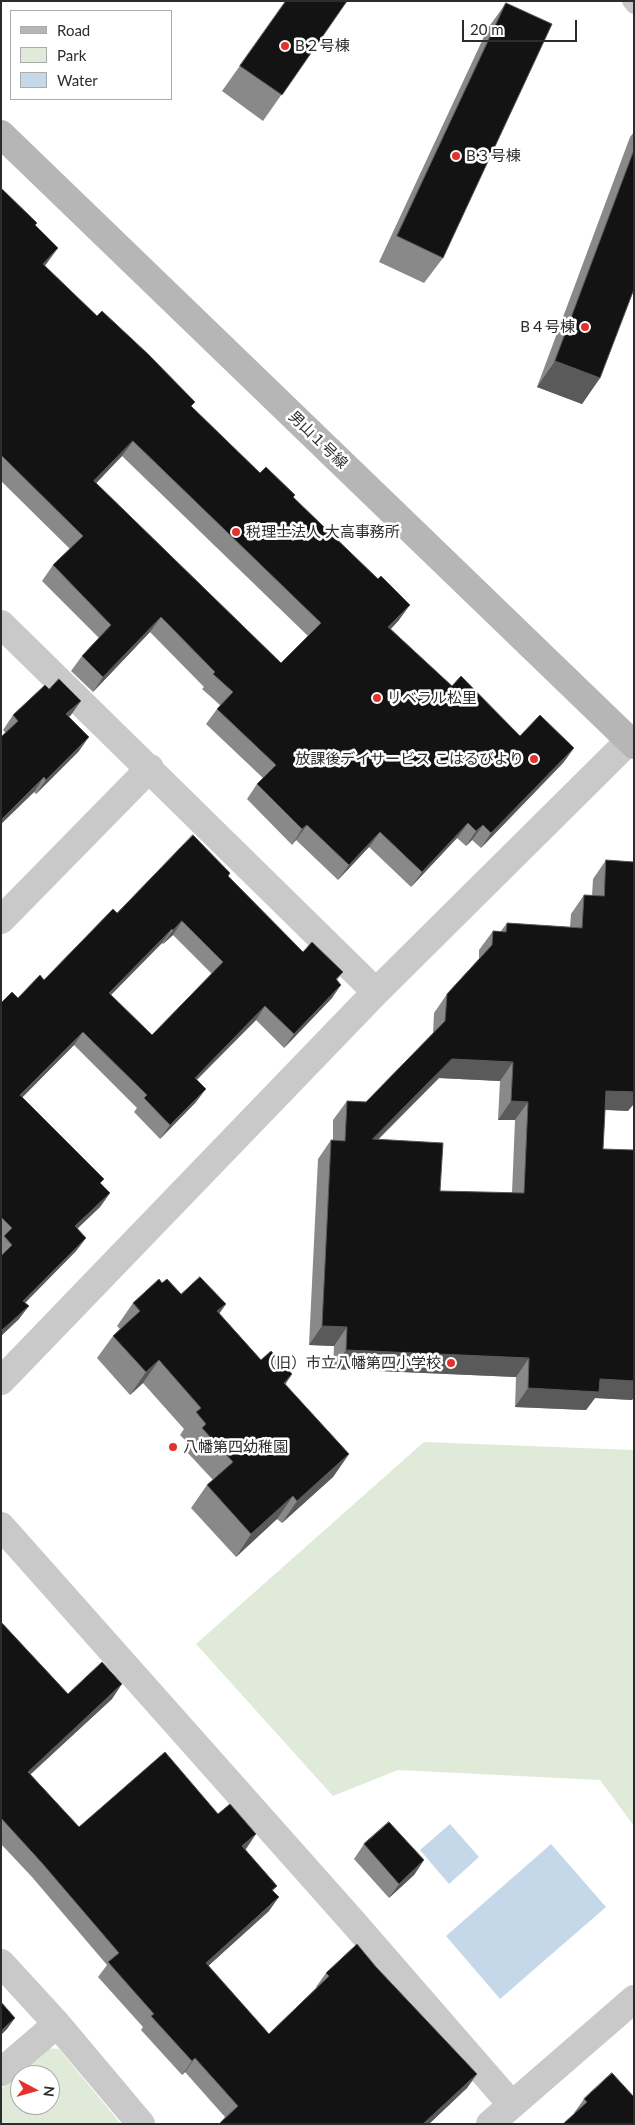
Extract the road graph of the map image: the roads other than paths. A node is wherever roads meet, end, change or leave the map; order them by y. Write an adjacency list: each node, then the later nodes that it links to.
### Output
1 (630, 1): 2 (lane)
2 (634, 6)
3 (1, 134): 5 (street, 男山１号線)
4 (1, 624): 6 (street)
5 (632, 743): 8 (street)
6 (150, 768): 7 (street); 8 (street)
7 (1, 920)
8 (376, 992): 9 (street)
9 (1, 1381)
10 (1, 1526): 15 (street)
11 (1, 1963): 13 (street)
12 (634, 1999): 15 (street)
13 (57, 2024): 14 (street); 16 (street)
14 (1, 2072)
15 (512, 2105): 17 (street)
16 (141, 2124)
17 (490, 2124)

